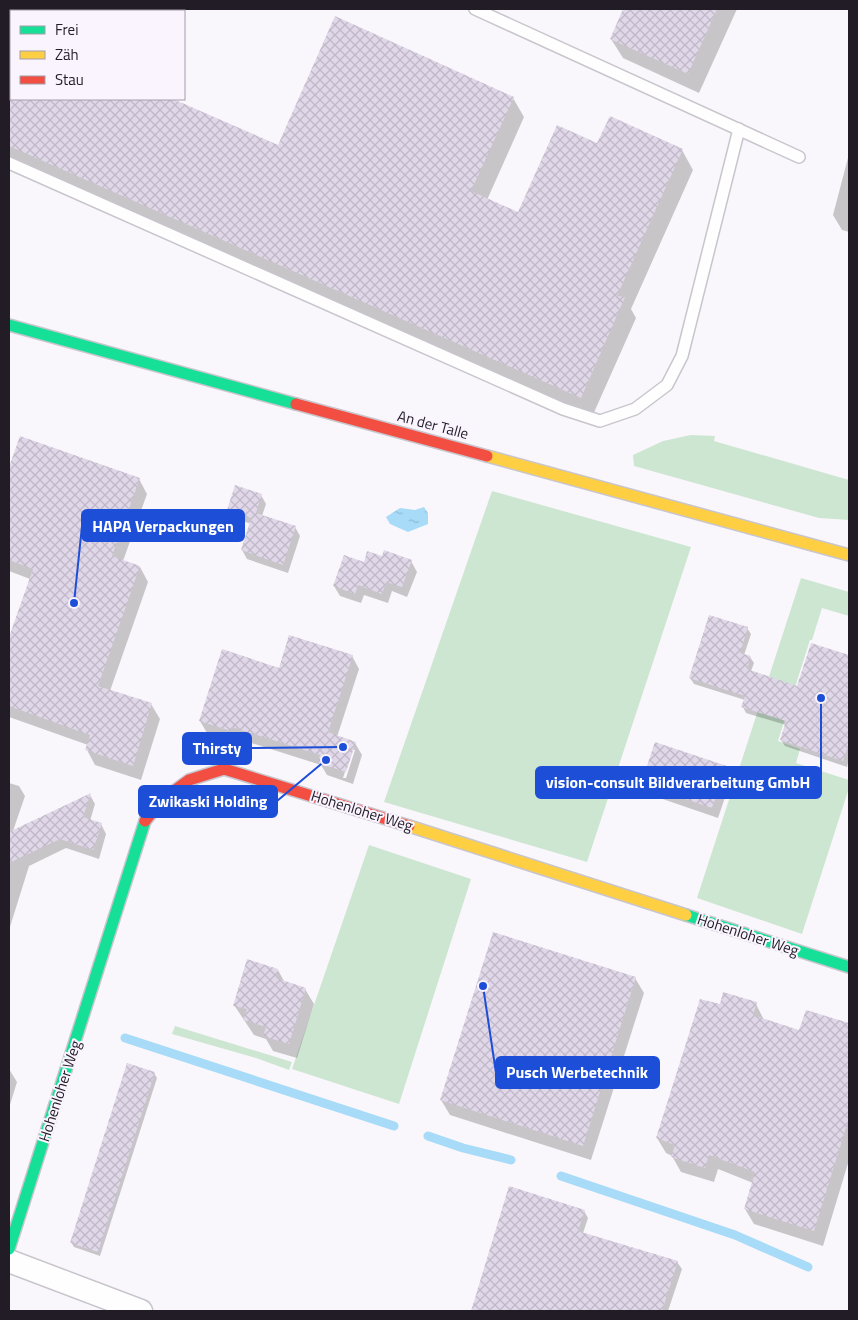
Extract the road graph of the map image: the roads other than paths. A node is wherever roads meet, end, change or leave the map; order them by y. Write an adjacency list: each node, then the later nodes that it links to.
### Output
1 (475, 9): 2 (lane)
2 (739, 130): 3 (lane); 4 (lane)
3 (799, 157)
4 (9, 163)
5 (9, 325): 6 (street, An der Talle)
6 (849, 555)
7 (849, 967): 8 (street, Hohenloher Weg)
8 (9, 1249)
9 (9, 1261): 10 (street)
10 (141, 1311)

